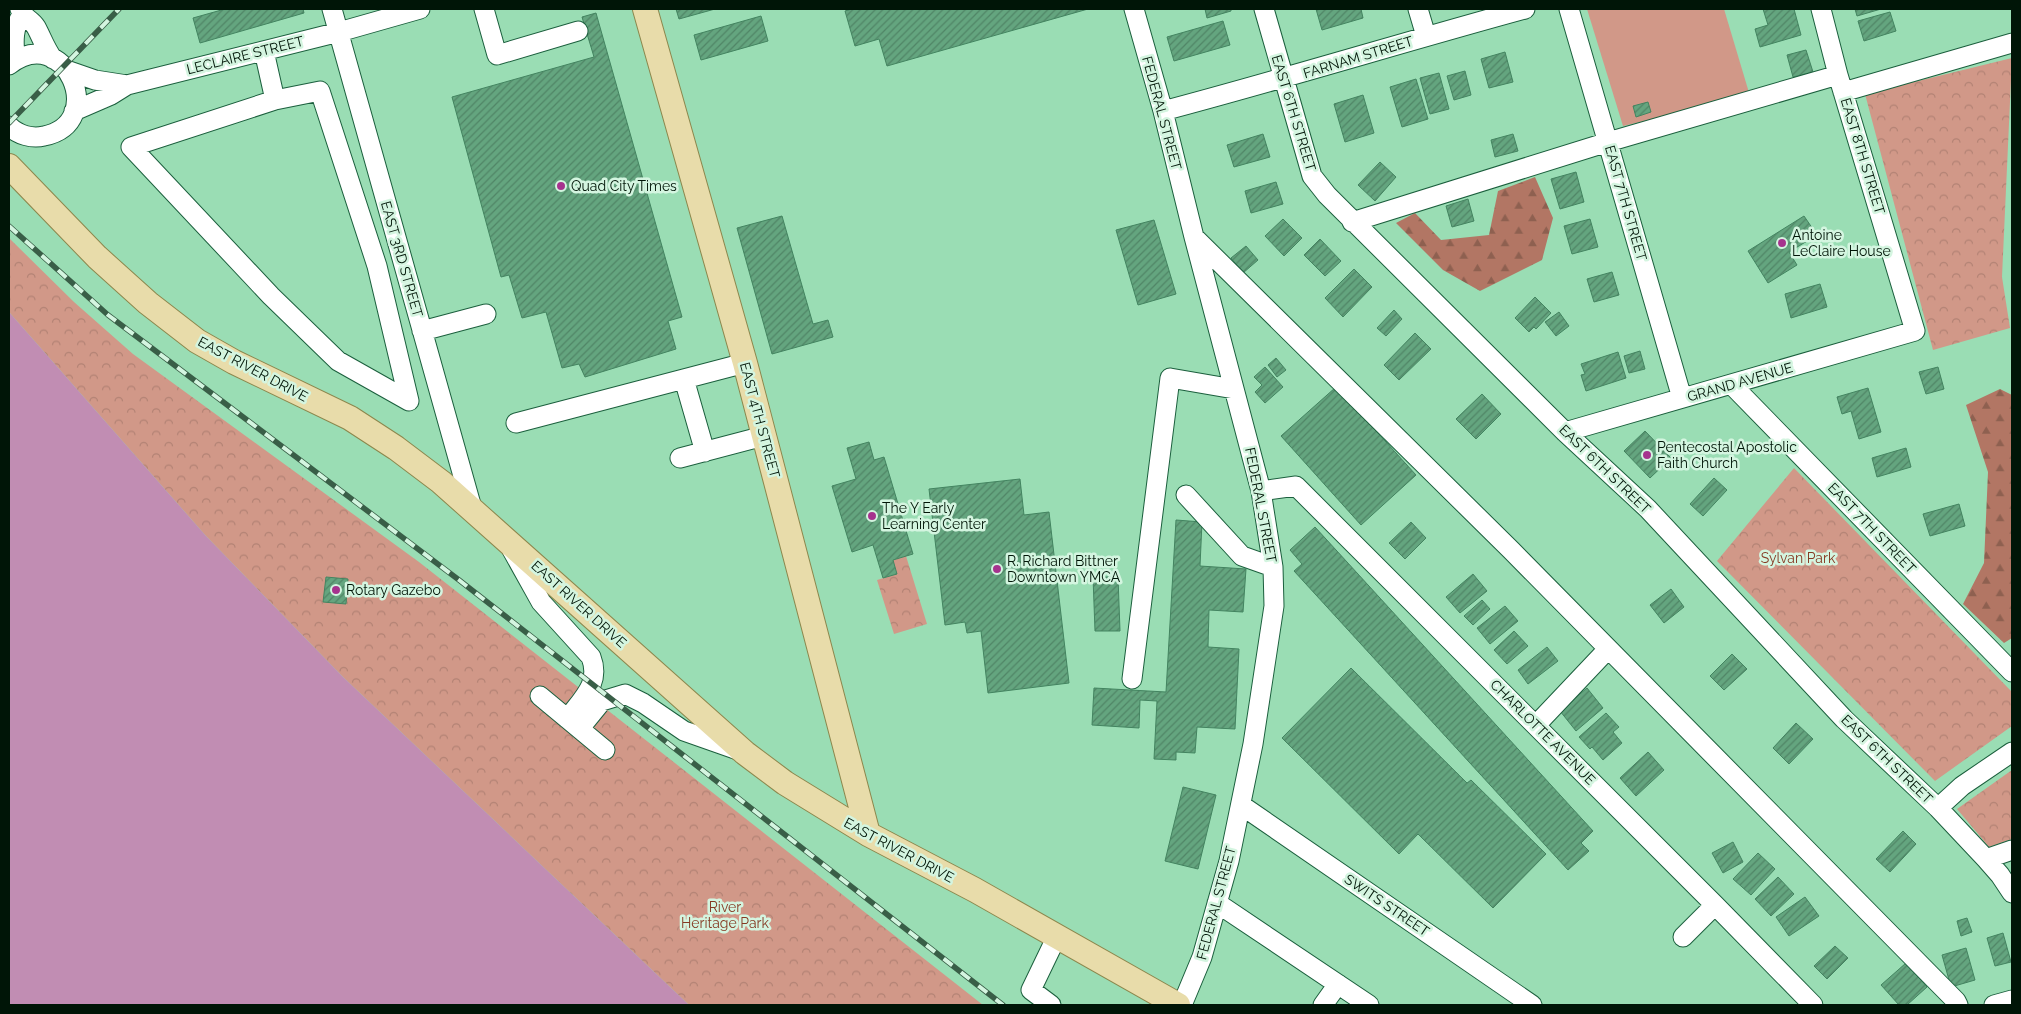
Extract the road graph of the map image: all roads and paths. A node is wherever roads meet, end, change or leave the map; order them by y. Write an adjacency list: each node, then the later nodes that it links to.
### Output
1 (332, 9): 13 (street, EAST 3RD STREET)
2 (420, 9): 13 (street, LECLAIRE STREET)
3 (484, 9): 12 (street)
4 (645, 9): 36 (main road, EAST 4TH STREET)
5 (1134, 9): 25 (street, FEDERAL STREET)
6 (1264, 9): 20 (street, EAST 6TH STREET)
7 (1418, 9): 14 (street)
8 (1525, 9): 14 (street, FARNAM STREET)
9 (1569, 9): 27 (street, EAST 7TH STREET)
10 (1820, 9): 21 (street, EAST 8TH STREET)
11 (21, 12): 17 (street); 18 (street)
12 (578, 31)
13 (339, 32): 16 (street, LECLAIRE STREET); 31 (street, EAST 3RD STREET)
14 (1426, 36): 20 (street, FARNAM STREET)
15 (2012, 43): 21 (street)
16 (264, 51): 22 (street, LECLAIRE STREET); 23 (street)
17 (54, 59): 18 (street); 19 (street)
18 (12, 63)
19 (69, 71): 22 (street); 24 (street)
20 (1284, 79): 25 (street, FARNAM STREET); 29 (street, EAST 6TH STREET)
21 (1841, 83): 27 (street); 35 (street, EAST 8TH STREET)
22 (127, 84): 24 (street, LECLAIRE STREET)
23 (275, 100): 32 (street); 32 (street)
24 (74, 111): 26 (street)
25 (1163, 111): 30 (street, FEDERAL STREET)
26 (9, 126)
27 (1608, 142): 29 (street); 40 (street, EAST 7TH STREET)
28 (9, 166): 48 (main road, EAST RIVER DRIVE)
29 (1352, 222): 42 (street, EAST 6TH STREET)
30 (1194, 237): 39 (street, FEDERAL STREET); 51 (street)
31 (402, 260): 32 (street); 34 (street, EAST 3RD STREET)
32 (377, 266)
33 (486, 314): 34 (street)
34 (422, 331): 48 (street, EAST 3RD STREET)
35 (1915, 331): 38 (street, GRAND AVENUE)
36 (745, 363): 37 (street); 43 (main road, EAST 4TH STREET)
37 (684, 379): 41 (street); 44 (street)
38 (1731, 384): 40 (street, GRAND AVENUE); 52 (street, EAST 7TH STREET)
39 (1234, 389): 46 (street, FEDERAL STREET); 53 (street)
40 (1682, 398): 42 (street, GRAND AVENUE)
41 (516, 423)
42 (1566, 432): 61 (street, EAST 6TH STREET)
43 (764, 436): 44 (street); 62 (main road, EAST 4TH STREET)
44 (705, 452): 45 (street)
45 (680, 458)
46 (1261, 491): 50 (street, FEDERAL STREET); 56 (street, CHARLOTTE AVENUE)
47 (1186, 495): 50 (street)
48 (472, 508): 49 (main road, EAST RIVER DRIVE)
49 (503, 536): 55 (street); 59 (main road, EAST RIVER DRIVE)
50 (1273, 566): 60 (street, FEDERAL STREET)
51 (1608, 649): 56 (street); 79 (street)
52 (2012, 672)
53 (1132, 679)
54 (540, 696): 55 (street)
55 (574, 723): 57 (street); 59 (street)
56 (1536, 725): 67 (street, CHARLOTTE AVENUE)
57 (605, 750)
58 (2012, 752): 61 (street)
59 (745, 753): 62 (main road, EAST RIVER DRIVE)
60 (1240, 805): 66 (street, FEDERAL STREET); 77 (street, SWITS STREET)
61 (1938, 808): 64 (street, EAST 6TH STREET)
62 (868, 834): 68 (main road, EAST RIVER DRIVE)
63 (2012, 850): 64 (street)
64 (1986, 859): 65 (street, EAST 6TH STREET)
65 (2012, 893)
66 (1217, 903): 70 (street); 74 (street, FEDERAL STREET)
67 (1715, 905): 69 (street); 78 (street, CHARLOTTE AVENUE)
68 (1057, 936): 72 (street); 73 (main road, EAST RIVER DRIVE)
69 (1683, 937)
70 (1338, 984): 75 (street); 76 (street)
71 (2012, 1000): 80 (street)
72 (1051, 1005)
73 (1178, 1005)
74 (1182, 1005)
75 (1323, 1005)
76 (1369, 1005)
77 (1532, 1005)
78 (1812, 1005)
79 (1958, 1005)
80 (1994, 1005)

